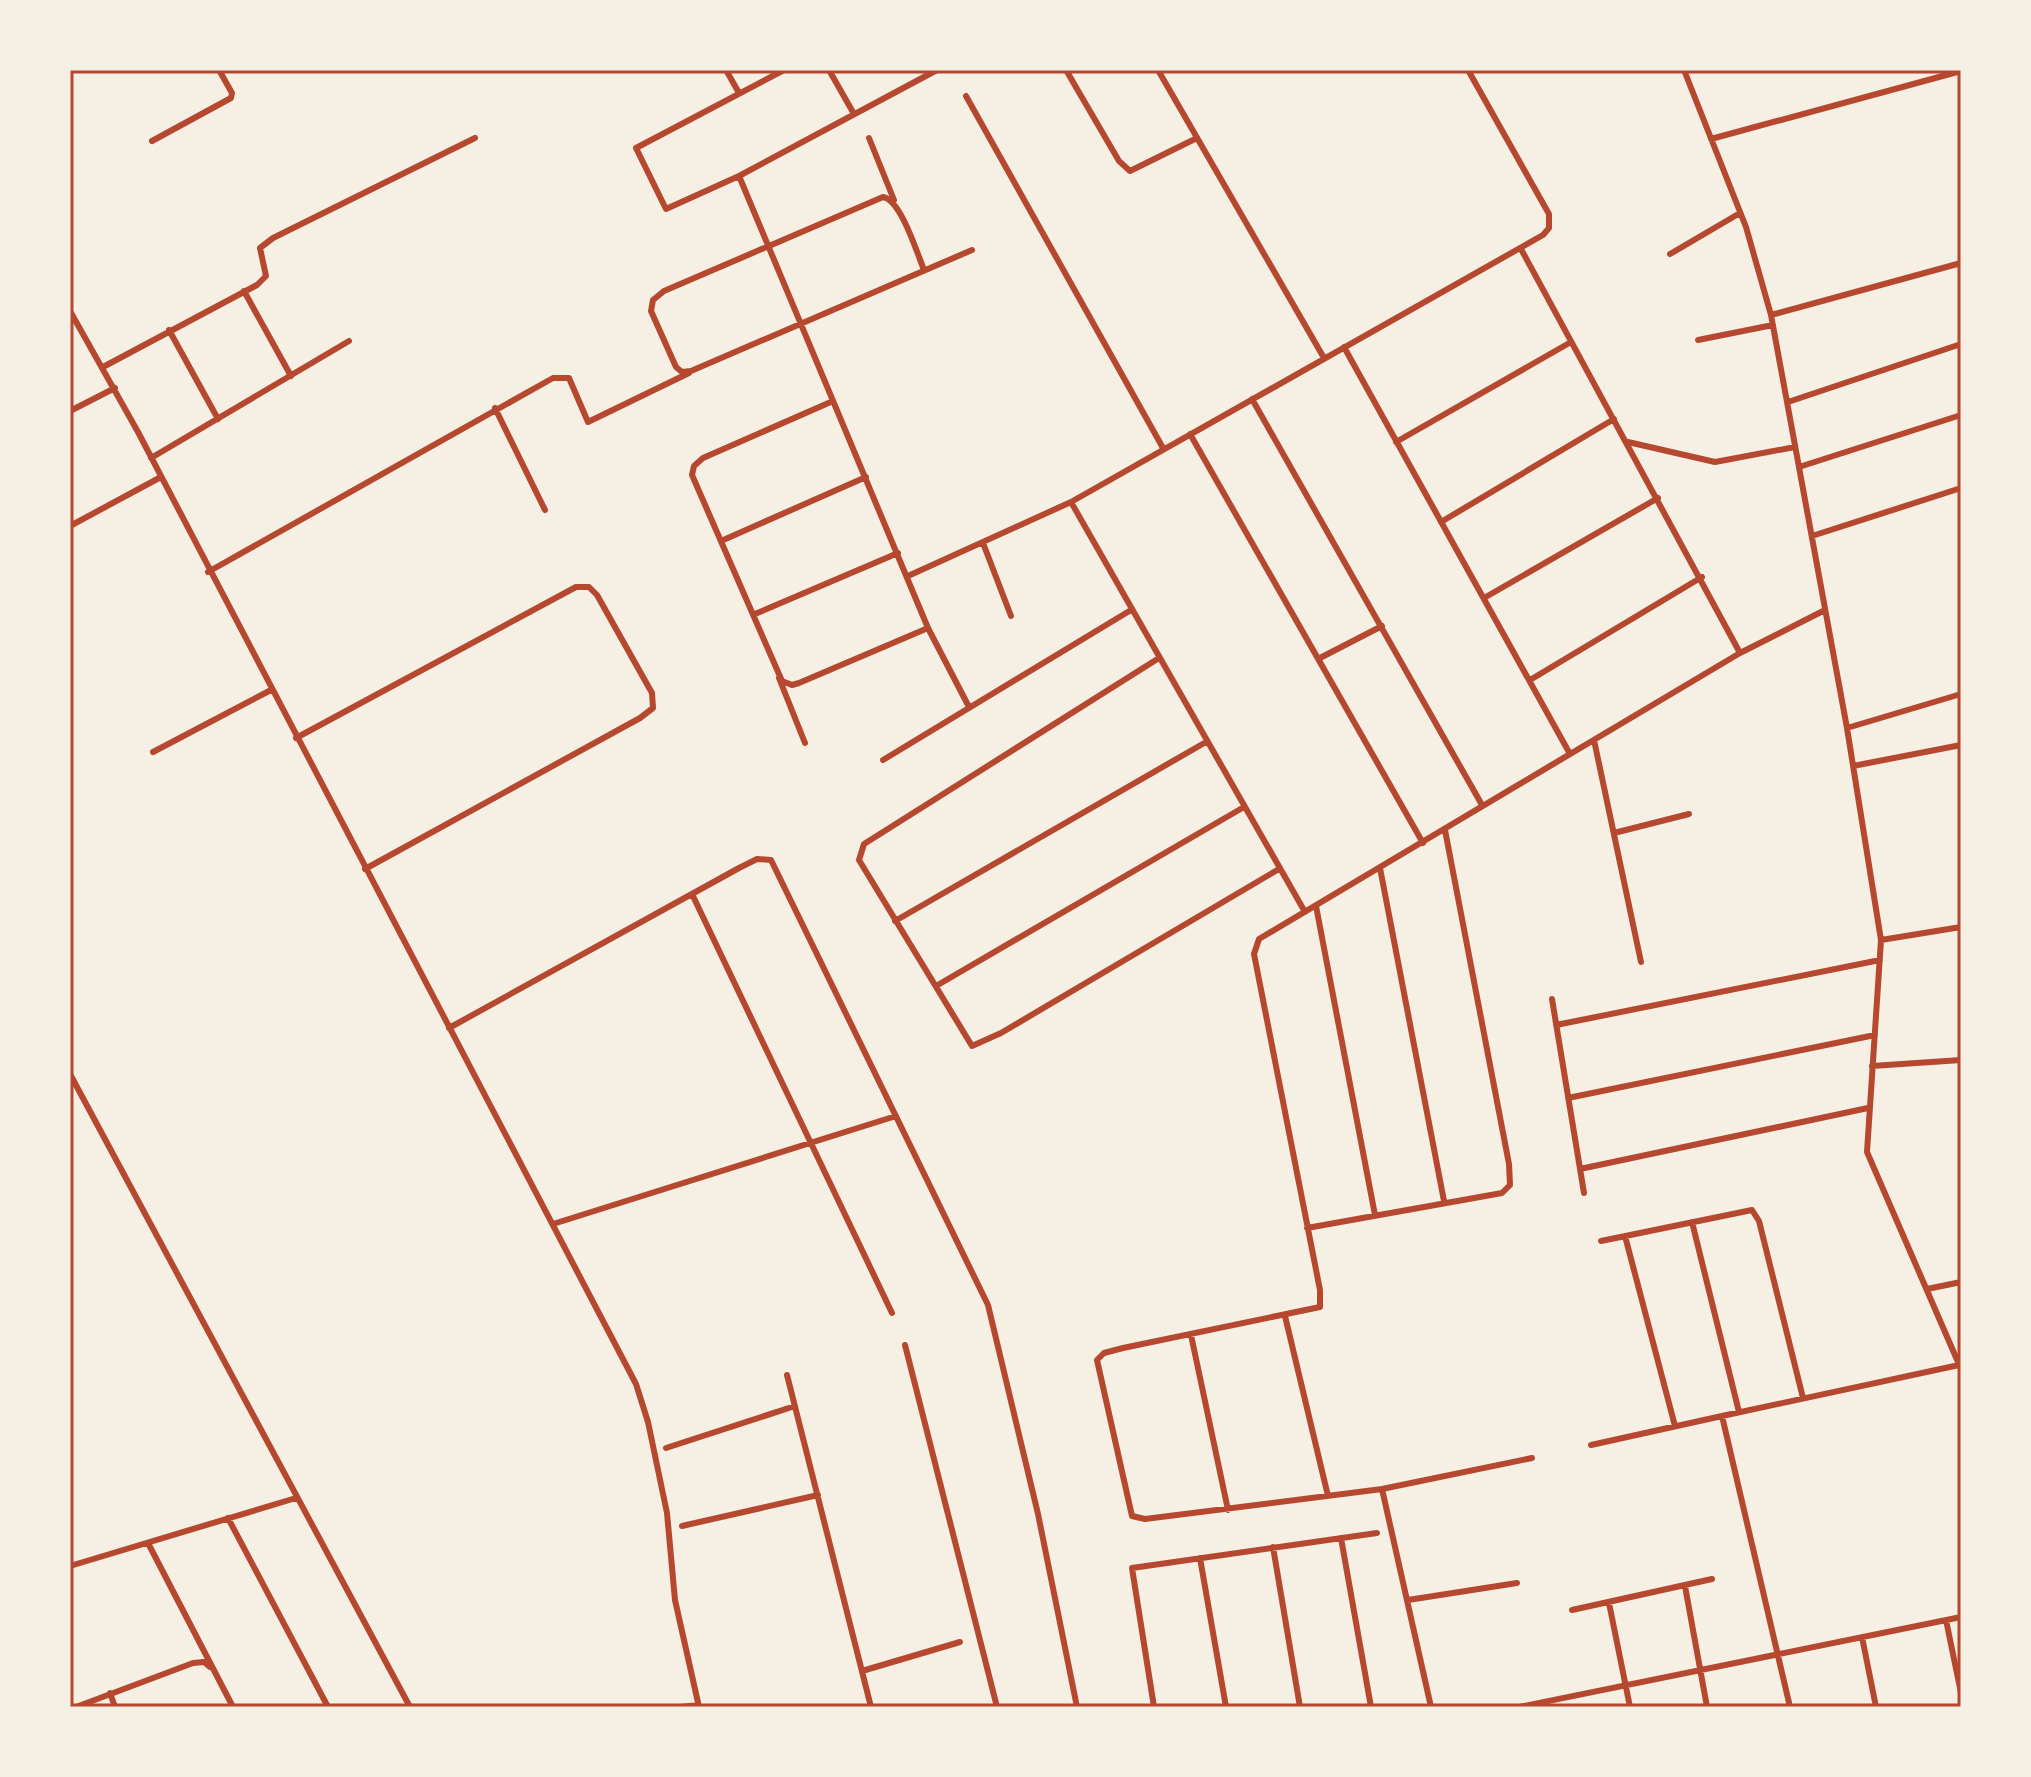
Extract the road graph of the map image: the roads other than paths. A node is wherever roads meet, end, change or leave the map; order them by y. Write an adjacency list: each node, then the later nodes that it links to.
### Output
1 (219, 70): 20 (street)
2 (726, 70): 13 (street)
3 (784, 70): 13 (street)
4 (829, 70): 15 (street)
5 (911, 70): 12 (street)
6 (937, 70): 12 (street)
7 (1066, 70): 18 (street)
8 (1158, 70): 18 (street)
9 (1468, 70): 25 (street)
10 (1684, 70): 19 (street)
11 (1961, 71): 19 (street)
12 (917, 80): 15 (street)
13 (739, 93): 21 (street)
14 (966, 96): 58 (street)
15 (854, 114): 21 (street)
16 (475, 138): 30 (street)
17 (869, 138): 22 (street)
18 (1197, 138): 41 (street)
19 (1711, 139): 23 (street)
20 (152, 141)
21 (739, 176): 24 (street)
22 (897, 207): 24 (street); 29 (street)
23 (1740, 213): 27 (street); 32 (street)
24 (767, 245): 33 (street); 43 (street)
25 (1521, 249): 38 (street); 40 (street)
26 (972, 250): 29 (street)
27 (1670, 254)
28 (1961, 263): 32 (street)
29 (924, 270): 33 (street)
30 (244, 291): 35 (street); 44 (street)
31 (70, 311): 42 (street)
32 (1771, 315): 34 (street)
33 (801, 324): 43 (street); 47 (street)
34 (1773, 325): 36 (street); 48 (street)
35 (169, 330): 42 (street); 52 (street)
36 (1698, 340)
37 (349, 341): 44 (street)
38 (1571, 342): 53 (street); 55 (street)
39 (1961, 344): 48 (street)
40 (1344, 347): 41 (street); 55 (street)
41 (1324, 358): 46 (street)
42 (103, 367): 45 (street)
43 (699, 368): 49 (street)
44 (291, 376): 52 (street)
45 (115, 388): 50 (street); 59 (street)
46 (1252, 399): 54 (street); 81 (street)
47 (833, 401): 62 (street); 70 (street)
48 (1788, 402): 57 (street)
49 (495, 408): 66 (street); 73 (street)
50 (70, 411)
51 (1961, 415): 60 (street)
52 (218, 419): 59 (street)
53 (1614, 419): 56 (street); 67 (street)
54 (1190, 434): 58 (street); 85 (street)
55 (1396, 442): 67 (street)
56 (1628, 442): 57 (street); 64 (street)
57 (1795, 447): 60 (street)
58 (1163, 448): 65 (street)
59 (151, 458): 61 (street)
60 (1799, 467): 69 (street)
61 (161, 477): 68 (street); 73 (street)
62 (866, 477): 70 (street); 72 (street)
63 (1961, 488): 69 (street)
64 (1658, 498): 75 (street); 76 (street)
65 (1071, 502): 71 (street); 77 (street)
66 (545, 510)
67 (1441, 522): 76 (street)
68 (70, 526)
69 (1812, 536): 78 (street)
70 (721, 541): 79 (street)
71 (983, 543): 74 (street); 80 (street)
72 (898, 553): 74 (street); 79 (street)
73 (208, 572): 88 (street)
74 (908, 576): 82 (street)
75 (1702, 577): 83 (street); 87 (street)
76 (1484, 598): 87 (street)
77 (1131, 610): 84 (street); 90 (street)
78 (1825, 610): 83 (street); 91 (street)
79 (755, 614): 86 (street)
80 (1011, 616)
81 (1382, 626): 85 (street); 101 (street)
82 (928, 628): 86 (street); 90 (street)
83 (1740, 653): 93 (street)
84 (1159, 658): 94 (street); 113 (street)
85 (1318, 659): 106 (street)
86 (778, 675): 95 (street)
87 (1530, 680): 98 (street)
88 (271, 690): 92 (street); 97 (street)
89 (1961, 694): 91 (street)
90 (969, 707): 99 (street)
91 (1847, 728): 100 (street)
92 (296, 738): 108 (street); 108 (street)
93 (1594, 740): 98 (street); 105 (street)
94 (1206, 742): 102 (street); 113 (street)
95 (805, 743)
96 (1961, 745): 100 (street)
97 (153, 752)
98 (1570, 754): 101 (street)
99 (883, 760)
100 (1853, 766): 115 (street)
101 (1482, 805): 104 (street)
102 (1244, 807): 109 (street); 118 (street)
103 (1689, 814): 105 (street)
104 (1445, 830): 106 (street); 132 (street)
105 (1614, 833): 117 (street)
106 (1423, 843): 107 (street)
107 (1380, 868): 111 (street); 132 (street)
108 (365, 869): 121 (street)
109 (1279, 869): 112 (street); 118 (street)
110 (692, 894): 121 (street); 128 (street); 129 (street)
111 (1316, 906): 112 (street); 133 (street)
112 (1305, 912): 136 (street)
113 (895, 921): 118 (street)
114 (1961, 927): 115 (street)
115 (1881, 940): 116 (street)
116 (1880, 960): 120 (street); 122 (street)
117 (1641, 962)
118 (936, 986)
119 (1552, 999): 120 (street)
120 (1556, 1025): 126 (street)
121 (449, 1028): 135 (street)
122 (1875, 1035): 124 (street); 126 (street)
123 (1961, 1060): 124 (street)
124 (1872, 1066): 127 (street)
125 (70, 1074): 158 (street)
126 (1568, 1098): 130 (street)
127 (1868, 1108): 130 (street); 140 (street)
128 (896, 1116): 129 (street); 195 (street)
129 (811, 1142): 135 (street); 141 (street)
130 (1580, 1169): 131 (street)
131 (1584, 1193)
132 (1444, 1201): 133 (street)
133 (1375, 1215): 136 (street)
134 (1692, 1222): 137 (street); 147 (street); 149 (street)
135 (553, 1224): 186 (street)
136 (1307, 1228): 142 (street)
137 (1625, 1236): 138 (street); 151 (street)
138 (1601, 1241)
139 (1961, 1282): 140 (street)
140 (1927, 1289): 145 (street)
141 (892, 1313)
142 (1285, 1316): 143 (street); 157 (street)
143 (1191, 1335): 159 (street); 159 (street)
144 (905, 1345): 194 (street)
145 (1960, 1367): 147 (street)
146 (787, 1375): 148 (street)
147 (1803, 1398): 149 (street)
148 (795, 1406): 153 (street); 156 (street)
149 (1739, 1412): 150 (street)
150 (1722, 1416): 151 (street); 178 (street)
151 (1675, 1426): 152 (street)
152 (1591, 1445)
153 (666, 1448)
154 (1532, 1458): 155 (street)
155 (1382, 1489): 157 (street); 171 (street)
156 (818, 1495): 161 (street); 181 (street)
157 (1328, 1496): 159 (street)
158 (296, 1498): 160 (street); 191 (street)
159 (1228, 1510)
160 (228, 1518): 164 (street); 190 (street)
161 (682, 1526)
162 (1377, 1533): 163 (street)
163 (1341, 1538): 165 (street); 199 (street)
164 (148, 1543): 167 (street); 179 (street)
165 (1273, 1547): 166 (street); 198 (street)
166 (1200, 1558): 196 (street); 197 (street)
167 (70, 1566)
168 (1712, 1579): 170 (street)
169 (1517, 1583): 171 (street)
170 (1685, 1586): 172 (street); 180 (street)
171 (1408, 1600): 200 (street)
172 (1609, 1603): 173 (street); 182 (street)
173 (1572, 1610)
174 (1961, 1617): 175 (street)
175 (1946, 1620): 176 (street); 184 (street)
176 (1862, 1637): 178 (street); 205 (street)
177 (960, 1642): 181 (street)
178 (1779, 1653): 180 (street); 204 (street)
179 (213, 1669): 183 (street); 189 (street)
180 (1699, 1670): 182 (street); 203 (street)
181 (862, 1671): 193 (street)
182 (1626, 1684): 185 (street); 202 (street)
183 (110, 1693): 187 (street); 188 (street)
184 (1961, 1693)
185 (1545, 1704): 201 (street)
186 (698, 1706): 192 (street)
187 (76, 1707)
188 (115, 1707)
189 (233, 1707)
190 (328, 1707)
191 (410, 1707)
192 (680, 1707)
193 (871, 1707)
194 (997, 1707)
195 (1077, 1707)
196 (1154, 1707)
197 (1226, 1707)
198 (1300, 1707)
199 (1371, 1707)
200 (1431, 1707)
201 (1519, 1707)
202 (1630, 1707)
203 (1707, 1707)
204 (1790, 1707)
205 (1876, 1707)

